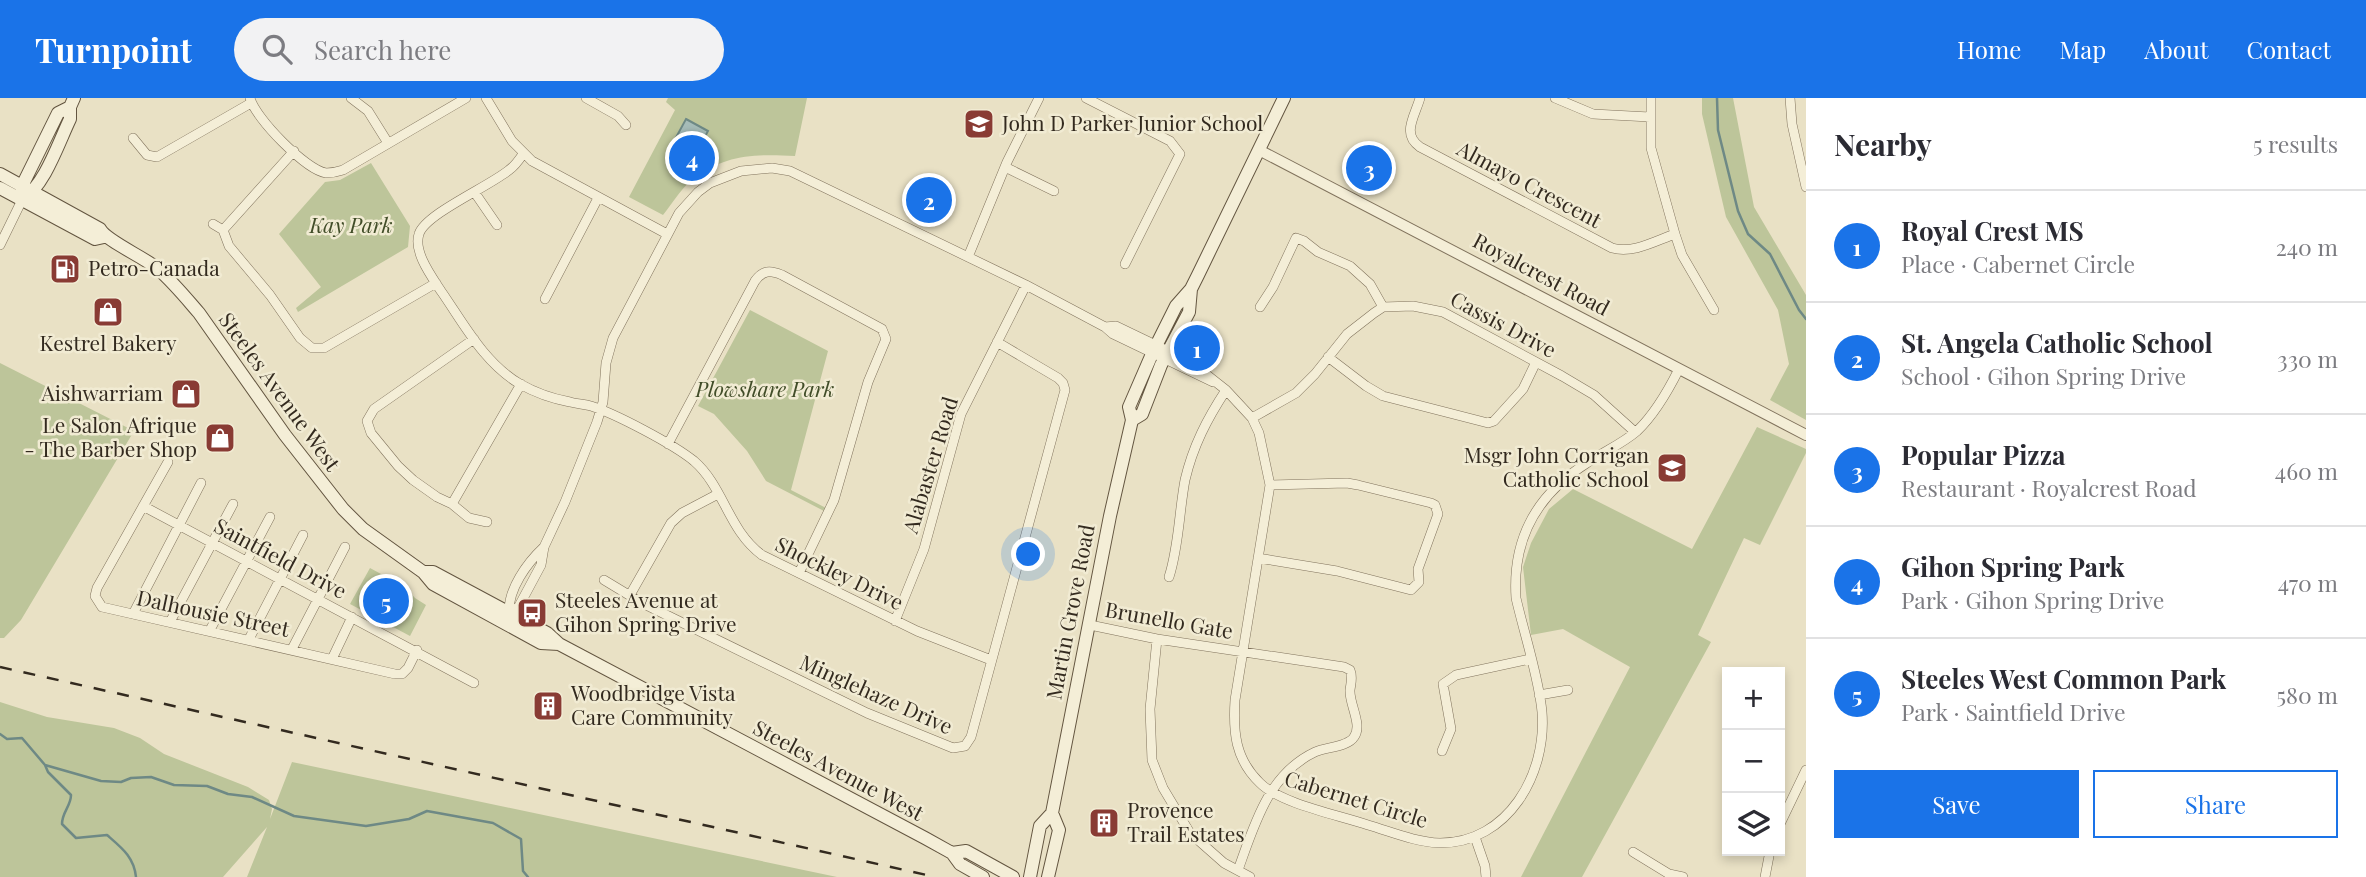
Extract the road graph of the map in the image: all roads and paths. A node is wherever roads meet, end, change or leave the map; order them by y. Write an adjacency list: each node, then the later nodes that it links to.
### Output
1 (351, 98): 17 (street)
2 (466, 98): 17 (street)
3 (486, 98): 20 (street)
4 (586, 98): 15 (street)
5 (1039, 98): 21 (street)
6 (1086, 98): 39 (street)
7 (1284, 98): 18 (main road, Martin Grove Road)
8 (1420, 98): 35 (street, Almayo Crescent)
9 (1555, 98): 14 (street)
10 (1651, 98): 14 (street)
11 (1790, 98): 24 (street)
12 (250, 100): 16 (street); 19 (street)
13 (72, 103): 23 (main road); 27 (main road)
14 (1650, 117): 35 (street)
15 (626, 125)
16 (133, 138)
17 (387, 143): 19 (street)
18 (1259, 150): 48 (main road, Martin Grove Road); 51 (street, Royalcrest Road)
19 (294, 151): 33 (street)
20 (523, 154): 28 (street); 29 (street)
21 (1005, 167): 26 (street); 38 (street)
22 (0, 174): 23 (main road, Steeles Avenue West)
23 (22, 186): 27 (main road, Steeles Avenue West); 30 (main road)
24 (1806, 187)
25 (0, 188): 30 (main road, Steeles Avenue West)
26 (1054, 191)
27 (34, 192): 30 (main road); 36 (main road, Steeles Avenue West)
28 (475, 193): 32 (street); 40 (street, Shockley Drive)
29 (598, 198): 34 (street); 42 (street)
30 (22, 200): 36 (main road, Steeles Avenue West); 37 (street)
31 (213, 224): 33 (street)
32 (497, 225)
33 (223, 230): 40 (street)
34 (667, 234): 38 (street, Cabernet Circle); 54 (street, Cabernet Circle)
35 (1675, 234): 45 (street)
36 (104, 237): 82 (main road, Steeles Avenue West)
37 (0, 245)
38 (968, 257): 41 (street, Cabernet Circle)
39 (1125, 264)
40 (436, 283): 46 (street, Shockley Drive)
41 (1026, 285): 47 (street, Alabaster Road); 48 (street, Cabernet Circle)
42 (545, 299)
43 (1260, 307): 44 (street)
44 (1383, 307): 49 (street); 50 (street, Cassis Drive)
45 (1714, 310)
46 (474, 339): 52 (street, Shockley Drive); 64 (street)
47 (998, 342): 83 (street, Alabaster Road); 94 (street, Minglehaze Drive)
48 (1160, 352): 53 (street, Cabernet Circle); 85 (main road, Martin Grove Road)
49 (1328, 357): 50 (street); 55 (street)
50 (1536, 362): 56 (street, Cassis Drive)
51 (1679, 369): 56 (street, Cabernet Circle); 57 (street, Royalcrest Road)
52 (521, 384): 54 (street, Shockley Drive); 64 (street)
53 (1226, 390): 55 (street, Cabernet Circle); 75 (street)
54 (601, 410): 58 (street, Shockley Drive); 82 (street, Cabernet Circle)
55 (1252, 418): 61 (street, Cabernet Circle)
56 (1635, 432): 93 (street, Cabernet Circle)
57 (1806, 435)
58 (668, 444): 62 (street, Shockley Drive); 74 (street)
59 (168, 462): 65 (street)
60 (201, 483): 68 (street)
61 (1270, 485): 72 (street, Cabernet Circle); 72 (street)
62 (718, 494): 74 (street, Shockley Drive); 78 (street)
63 (233, 504): 70 (street)
64 (453, 505): 67 (street)
65 (143, 506): 68 (street, Saintfield Drive); 80 (street, Dalhousie Street)
66 (270, 517): 73 (street)
67 (487, 522)
68 (178, 525): 70 (street, Saintfield Drive); 80 (street)
69 (303, 535): 76 (street)
70 (212, 543): 73 (street, Saintfield Drive); 84 (street)
71 (345, 547): 79 (street)
72 (1258, 558): 91 (street, Cabernet Circle)
73 (247, 562): 76 (street, Saintfield Drive); 86 (street)
74 (799, 573): 83 (street, Shockley Drive)
75 (1169, 577)
76 (280, 579): 79 (street, Saintfield Drive); 87 (street)
77 (604, 580): 78 (street, Minglehaze Drive)
78 (630, 595): 94 (street, Minglehaze Drive)
79 (318, 599): 81 (street, Saintfield Drive); 89 (street)
80 (133, 614): 84 (street, Dalhousie Street)
81 (352, 617): 90 (street, Saintfield Drive); 92 (street)
82 (506, 618): 105 (main road, Steeles Avenue West)
83 (895, 621): 94 (street, Shockley Drive)
84 (170, 622): 86 (street, Dalhousie Street)
85 (1090, 625): 88 (street, Brunello Gate); 101 (main road, Martin Grove Road)
86 (210, 630): 87 (street, Dalhousie Street)
87 (248, 639): 89 (street, Dalhousie Street)
88 (1157, 639): 91 (street, Brunello Gate); 107 (street)
89 (292, 649): 92 (street, Dalhousie Street)
90 (416, 650): 92 (street, Dalhousie Street); 95 (street, Saintfield Drive)
91 (1242, 652): 100 (street, Cabernet Circle); 100 (street, Brunello Gate)
92 (332, 659)
93 (1530, 659): 97 (street, Cabernet Circle); 98 (street)
94 (991, 660)
95 (474, 683)
96 (1568, 690): 97 (street)
97 (1539, 695): 103 (street, Cabernet Circle)
98 (1442, 751)
99 (1806, 771): 102 (street)
100 (1271, 792): 103 (street, Cabernet Circle); 107 (street)
101 (1052, 813): 110 (main road, Martin Grove Road); 111 (main road, Martin Grove Road)
102 (1785, 814)
103 (1475, 837): 113 (street)
104 (1633, 852): 114 (street)
105 (952, 853): 108 (main road, Steeles Avenue West); 109 (main road, Steeles Avenue West)
106 (1769, 856): 115 (street)
107 (1238, 870): 112 (street)
108 (983, 877)
109 (1013, 877)
110 (1030, 877)
111 (1048, 877)
112 (1250, 877)
113 (1486, 877)
114 (1683, 877)
115 (1765, 877)

